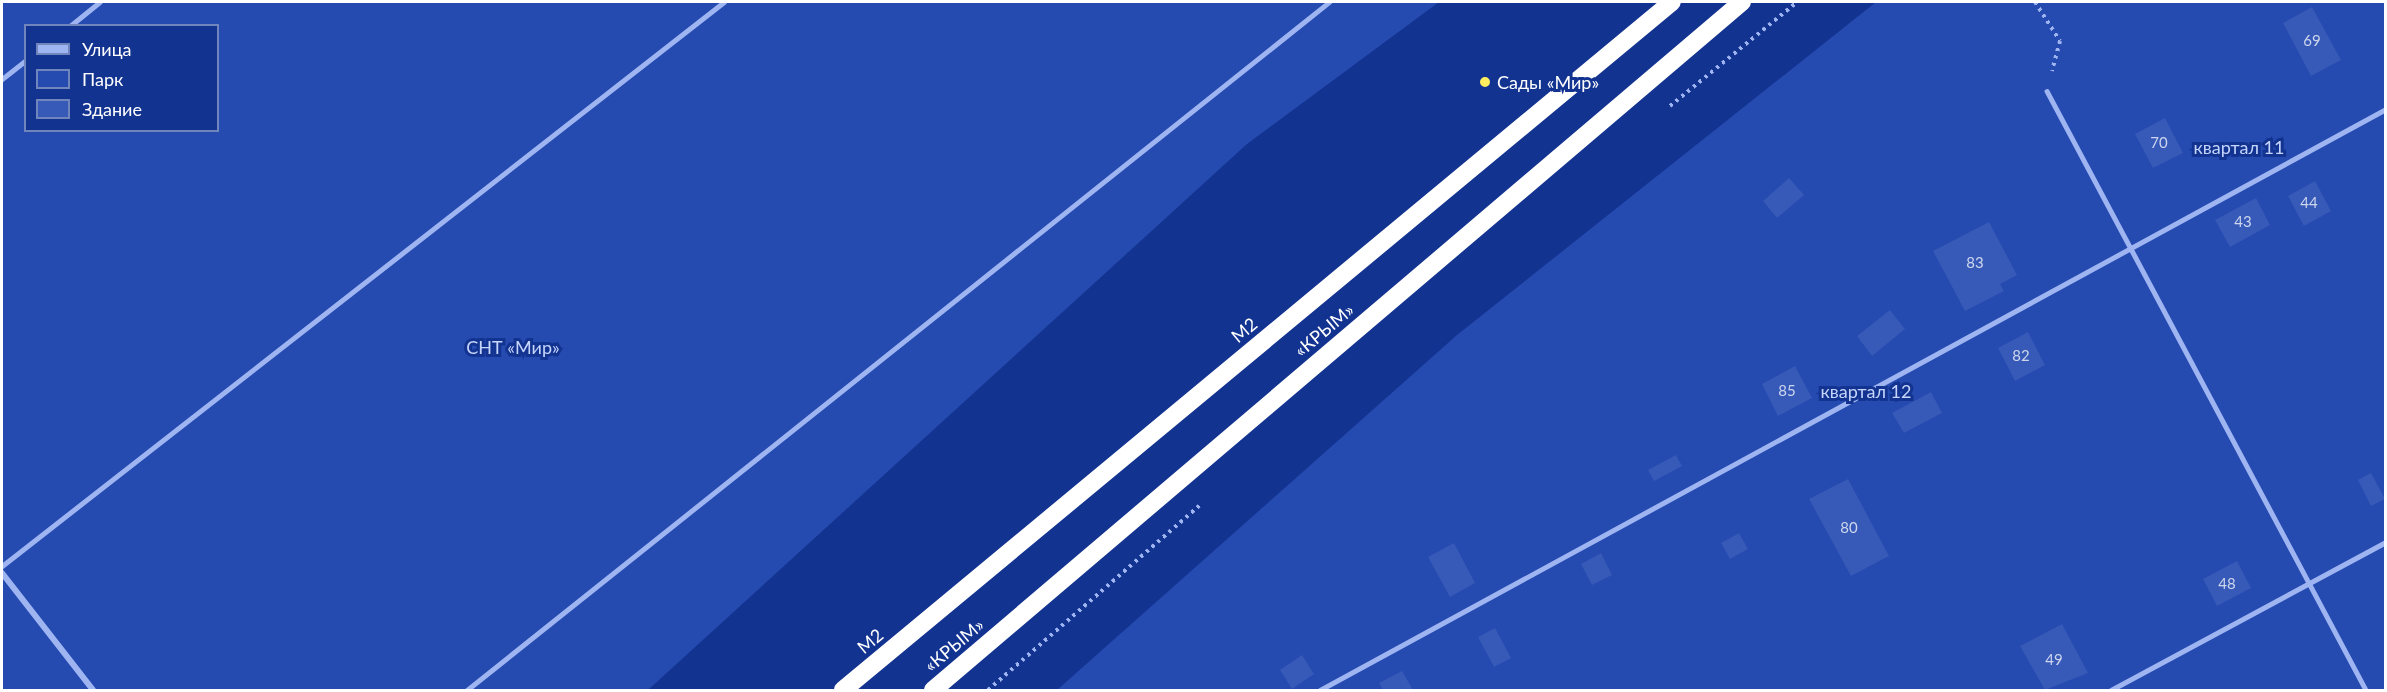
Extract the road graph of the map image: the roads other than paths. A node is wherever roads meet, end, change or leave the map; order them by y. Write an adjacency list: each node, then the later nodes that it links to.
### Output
1 (100, 2): 6 (lane)
2 (724, 2): 13 (lane)
3 (1329, 2): 17 (lane)
4 (1672, 2): 18 (highway, М2)
5 (1742, 2): 19 (highway, «КРЫМ»)
6 (72, 24)
7 (24, 62): 8 (lane)
8 (2, 79)
9 (2047, 91): 11 (lane)
10 (2385, 109): 11 (lane)
11 (2130, 248): 15 (lane); 20 (lane)
12 (2385, 542): 15 (lane)
13 (2, 566)
14 (2, 573): 16 (street)
15 (2306, 585): 21 (lane); 22 (lane)
16 (93, 690)
17 (466, 690)
18 (843, 690)
19 (933, 690)
20 (1320, 690)
21 (2111, 690)
22 (2366, 690)

